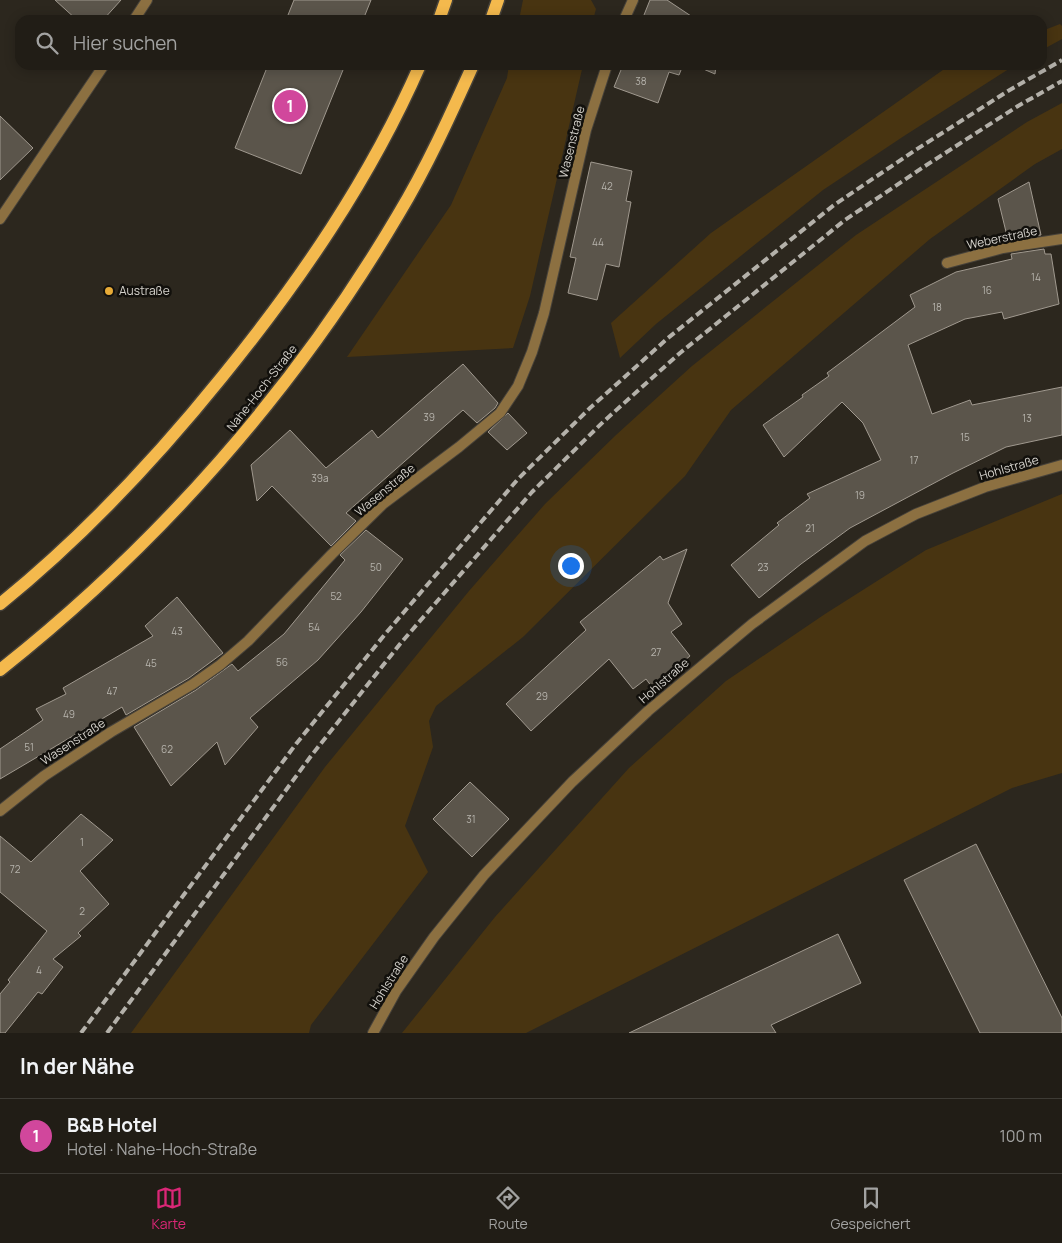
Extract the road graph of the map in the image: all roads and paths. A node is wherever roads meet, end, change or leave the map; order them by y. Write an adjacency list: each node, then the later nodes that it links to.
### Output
1 (147, 0): 5 (street)
2 (446, 0): 6 (main road)
3 (498, 0): 7 (main road)
4 (633, 0): 8 (street)
5 (137, 15)
6 (441, 15)
7 (493, 15)
8 (626, 15)
9 (101, 70): 13 (street)
10 (418, 70): 17 (main road)
11 (471, 70): 18 (main road, Nahe-Hoch-Straße)
12 (605, 70): 19 (street, Wasenstraße)
13 (0, 219)
14 (1062, 239): 15 (street, Weberstraße)
15 (947, 263)
16 (1062, 465): 20 (street, Hohlstraße)
17 (0, 604)
18 (0, 670)
19 (0, 811)
20 (373, 1033)

